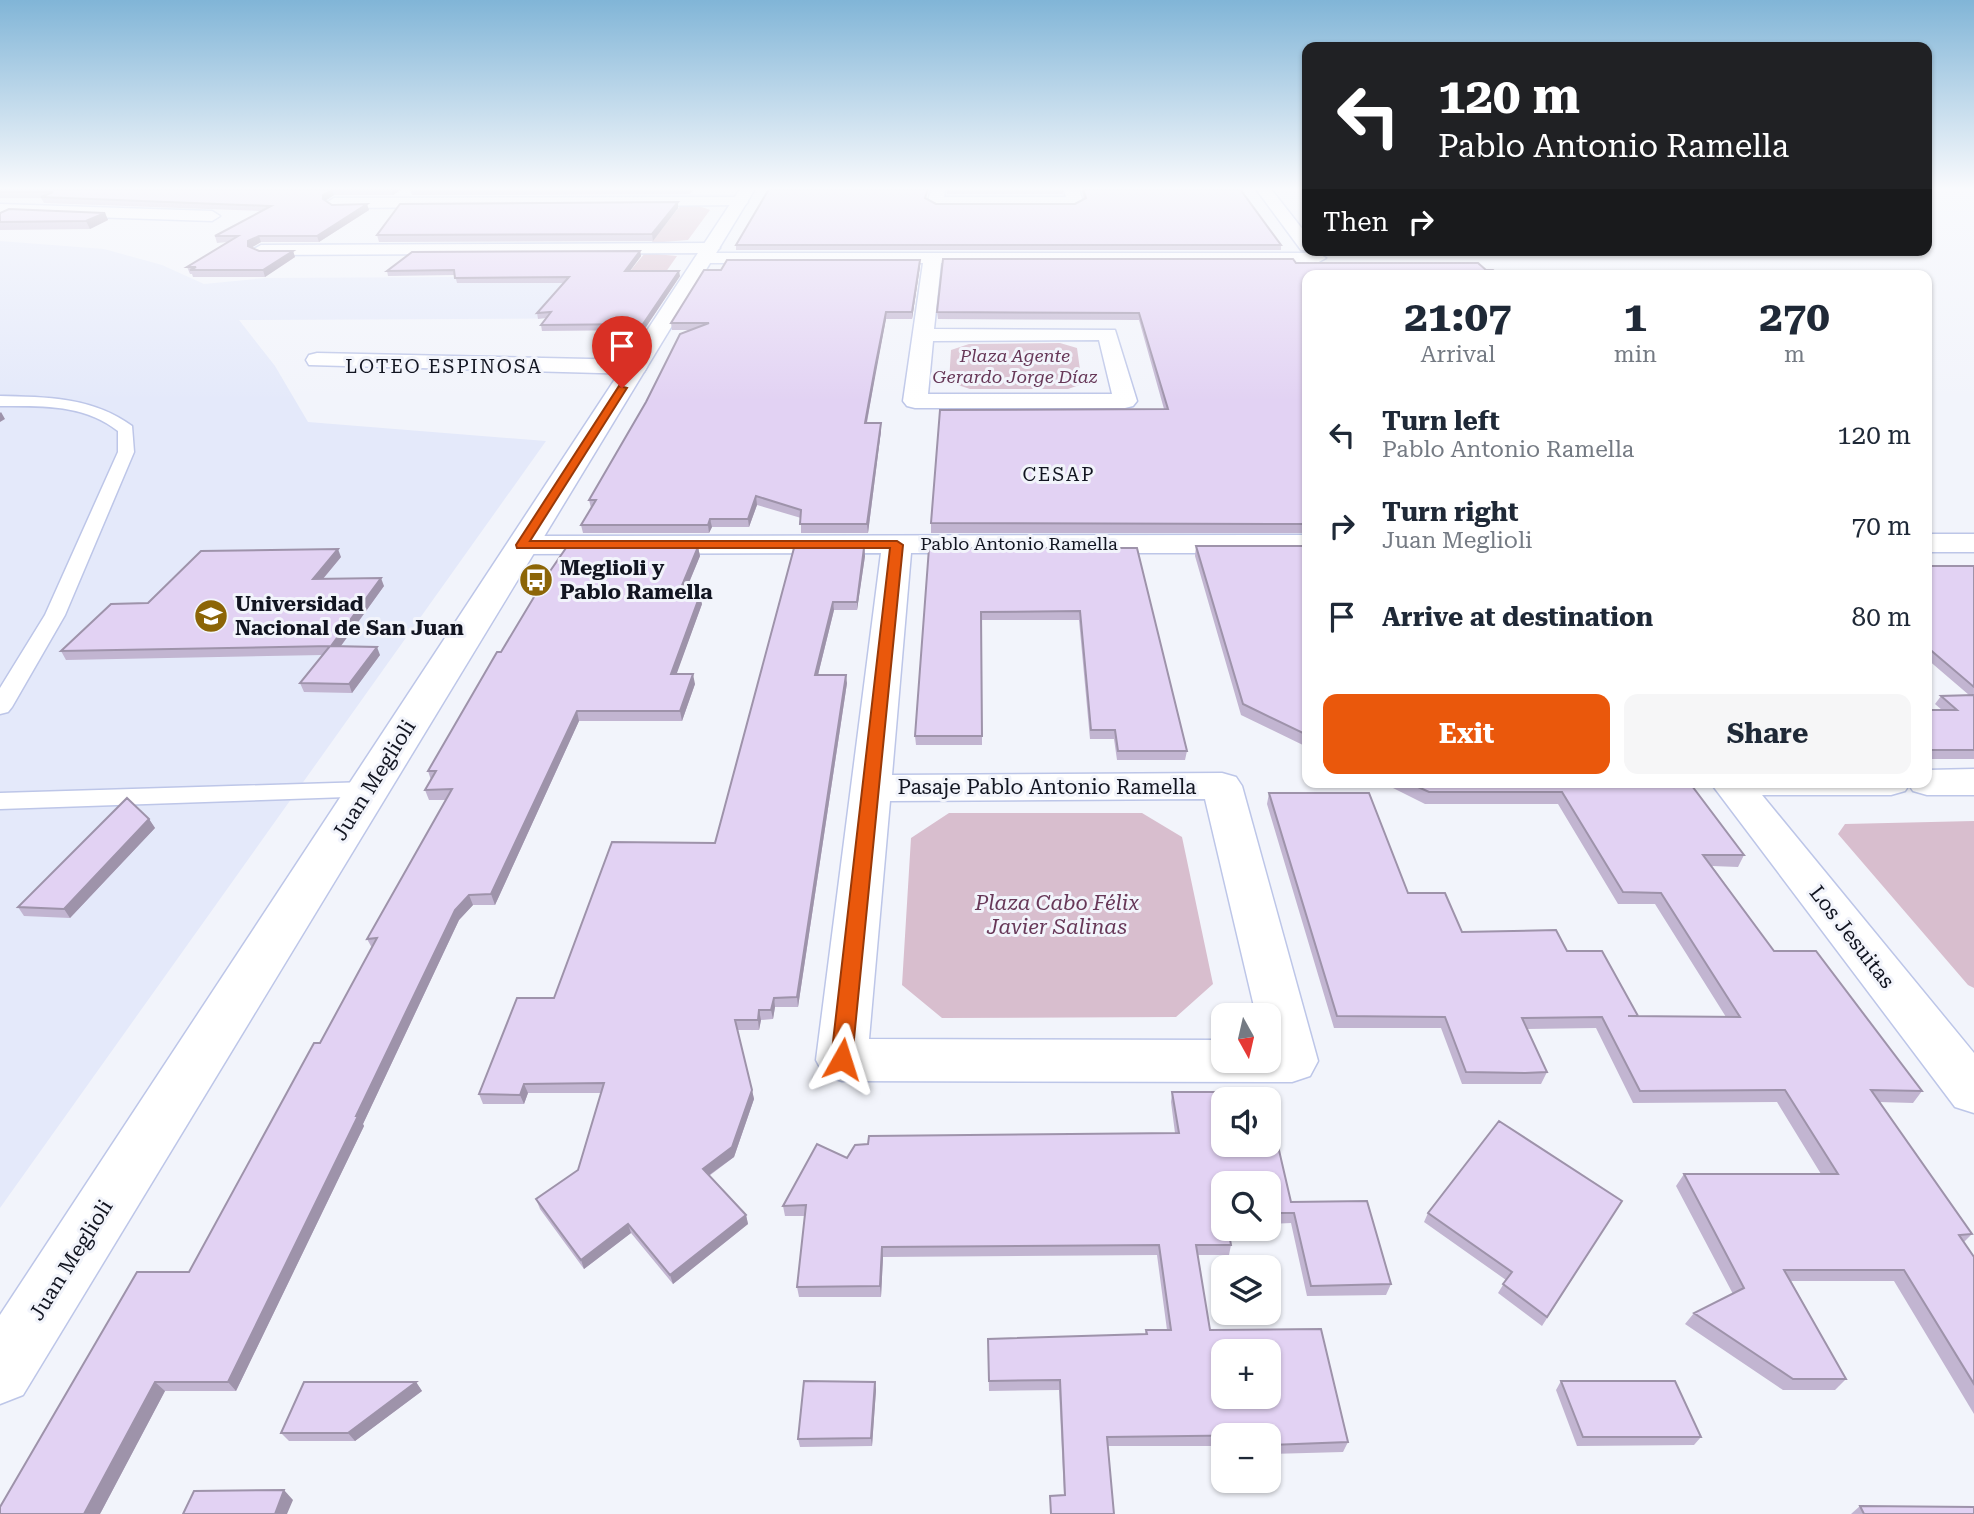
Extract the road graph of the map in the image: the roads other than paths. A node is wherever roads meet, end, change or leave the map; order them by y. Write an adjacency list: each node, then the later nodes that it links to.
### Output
1 (704, 260): 5 (street, Juan Meglioli)
2 (933, 260): 3 (street)
3 (923, 335): 3 (street)
4 (317, 360): 5 (street)
5 (636, 367): 10 (street, Juan Meglioli)
6 (0, 401): 12 (lane)
7 (1932, 543): 8 (street)
8 (1974, 543)
9 (1302, 544): 11 (street, Pablo Antonio Ramella)
10 (522, 545): 11 (street, Pablo Antonio Ramella); 17 (street, Juan Meglioli)
11 (897, 545): 15 (street, Pasaje Pablo Antonio Ramella)
12 (0, 707)
13 (1932, 782): 14 (street)
14 (1974, 782)
15 (872, 788): 15 (street, Pasaje Pablo Antonio Ramella)
16 (1734, 788): 19 (street, Los Jesuitas)
17 (367, 790): 18 (lane); 20 (street, Juan Meglioli)
18 (0, 801)
19 (1966, 1071)
20 (0, 1372)

